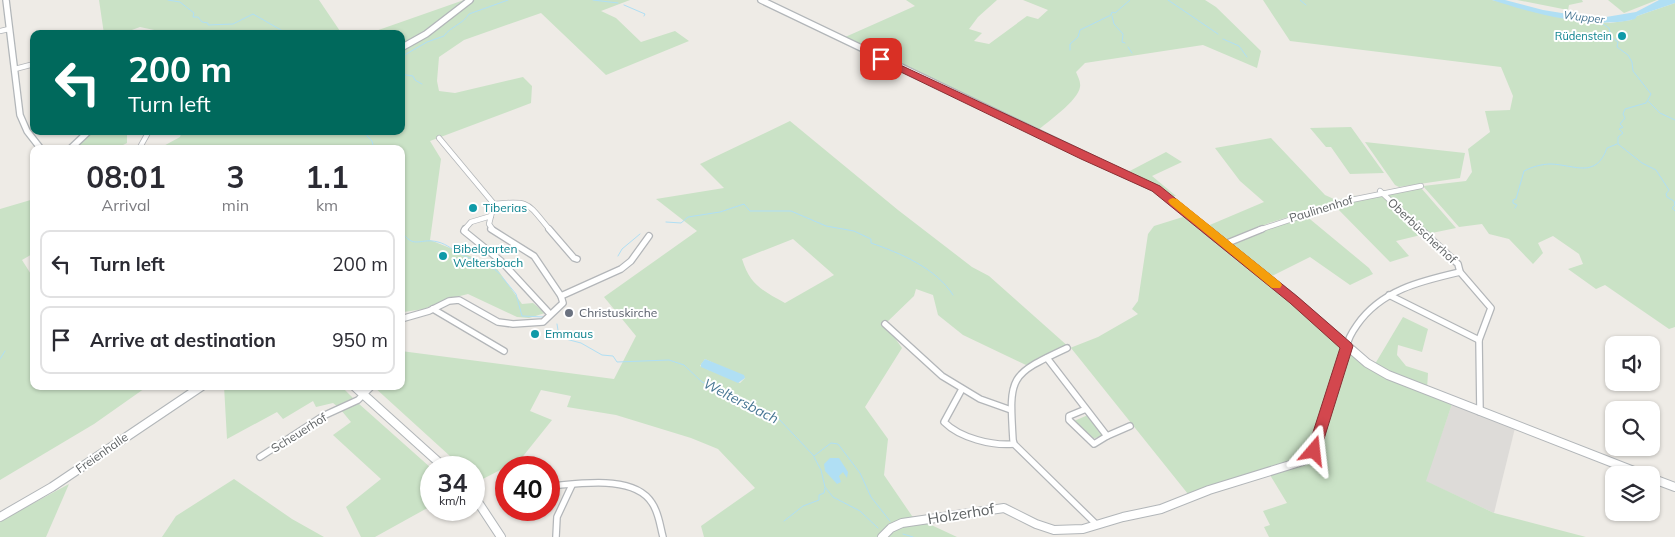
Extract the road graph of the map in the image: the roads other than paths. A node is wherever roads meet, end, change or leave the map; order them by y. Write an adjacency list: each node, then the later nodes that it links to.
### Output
1 (6, 0): 4 (street)
2 (470, 0): 6 (street)
3 (761, 0): 20 (street)
4 (9, 29): 5 (street); 8 (street)
5 (0, 31)
6 (405, 46)
7 (30, 65): 8 (street)
8 (15, 69): 10 (street)
9 (30, 135): 13 (street)
10 (30, 135)
11 (85, 135): 14 (street)
12 (438, 138): 17 (street)
13 (38, 145)
14 (74, 145)
15 (1421, 186): 16 (street, Paulinenhof)
16 (1380, 191): 20 (street, Paulinenhof); 22 (street, Oberbüscherhof)
17 (494, 204): 18 (street); 21 (street)
18 (491, 216): 24 (street); 26 (street)
19 (650, 236): 24 (street)
20 (1225, 244): 30 (street)
21 (577, 259)
22 (1460, 272): 23 (street, Oberbüscherhof); 29 (street, Oberbüscherhof)
23 (1389, 295): 29 (street); 30 (street, Oberbüscherhof)
24 (561, 296): 26 (street)
25 (433, 309): 26 (street); 27 (street); 32 (street)
26 (550, 314)
27 (405, 318)
28 (885, 324): 34 (street)
29 (1479, 340): 39 (street, Oberbüscherhof)
30 (1346, 346): 39 (street); 52 (street)
31 (1067, 348): 33 (street)
32 (504, 351)
33 (1046, 358): 37 (street); 38 (street)
34 (962, 389): 38 (street); 42 (street)
35 (195, 390): 51 (street, Freienhalle)
36 (359, 390): 43 (street); 44 (street, Scheuerhof)
37 (1086, 409): 41 (street); 41 (street)
38 (1011, 410): 42 (street)
39 (1480, 412): 45 (street)
40 (1130, 426): 41 (street)
41 (1107, 436)
42 (1014, 444): 52 (street)
43 (432, 456)
44 (260, 457)
45 (1621, 466)
46 (1660, 481): 49 (street)
47 (572, 485): 48 (street); 54 (street); 55 (street)
48 (560, 486)
49 (1675, 487)
50 (485, 513): 53 (street)
51 (0, 517)
52 (1098, 526): 56 (street, Holzerhof)
53 (500, 537)
54 (556, 537)
55 (663, 537)
56 (882, 537)

